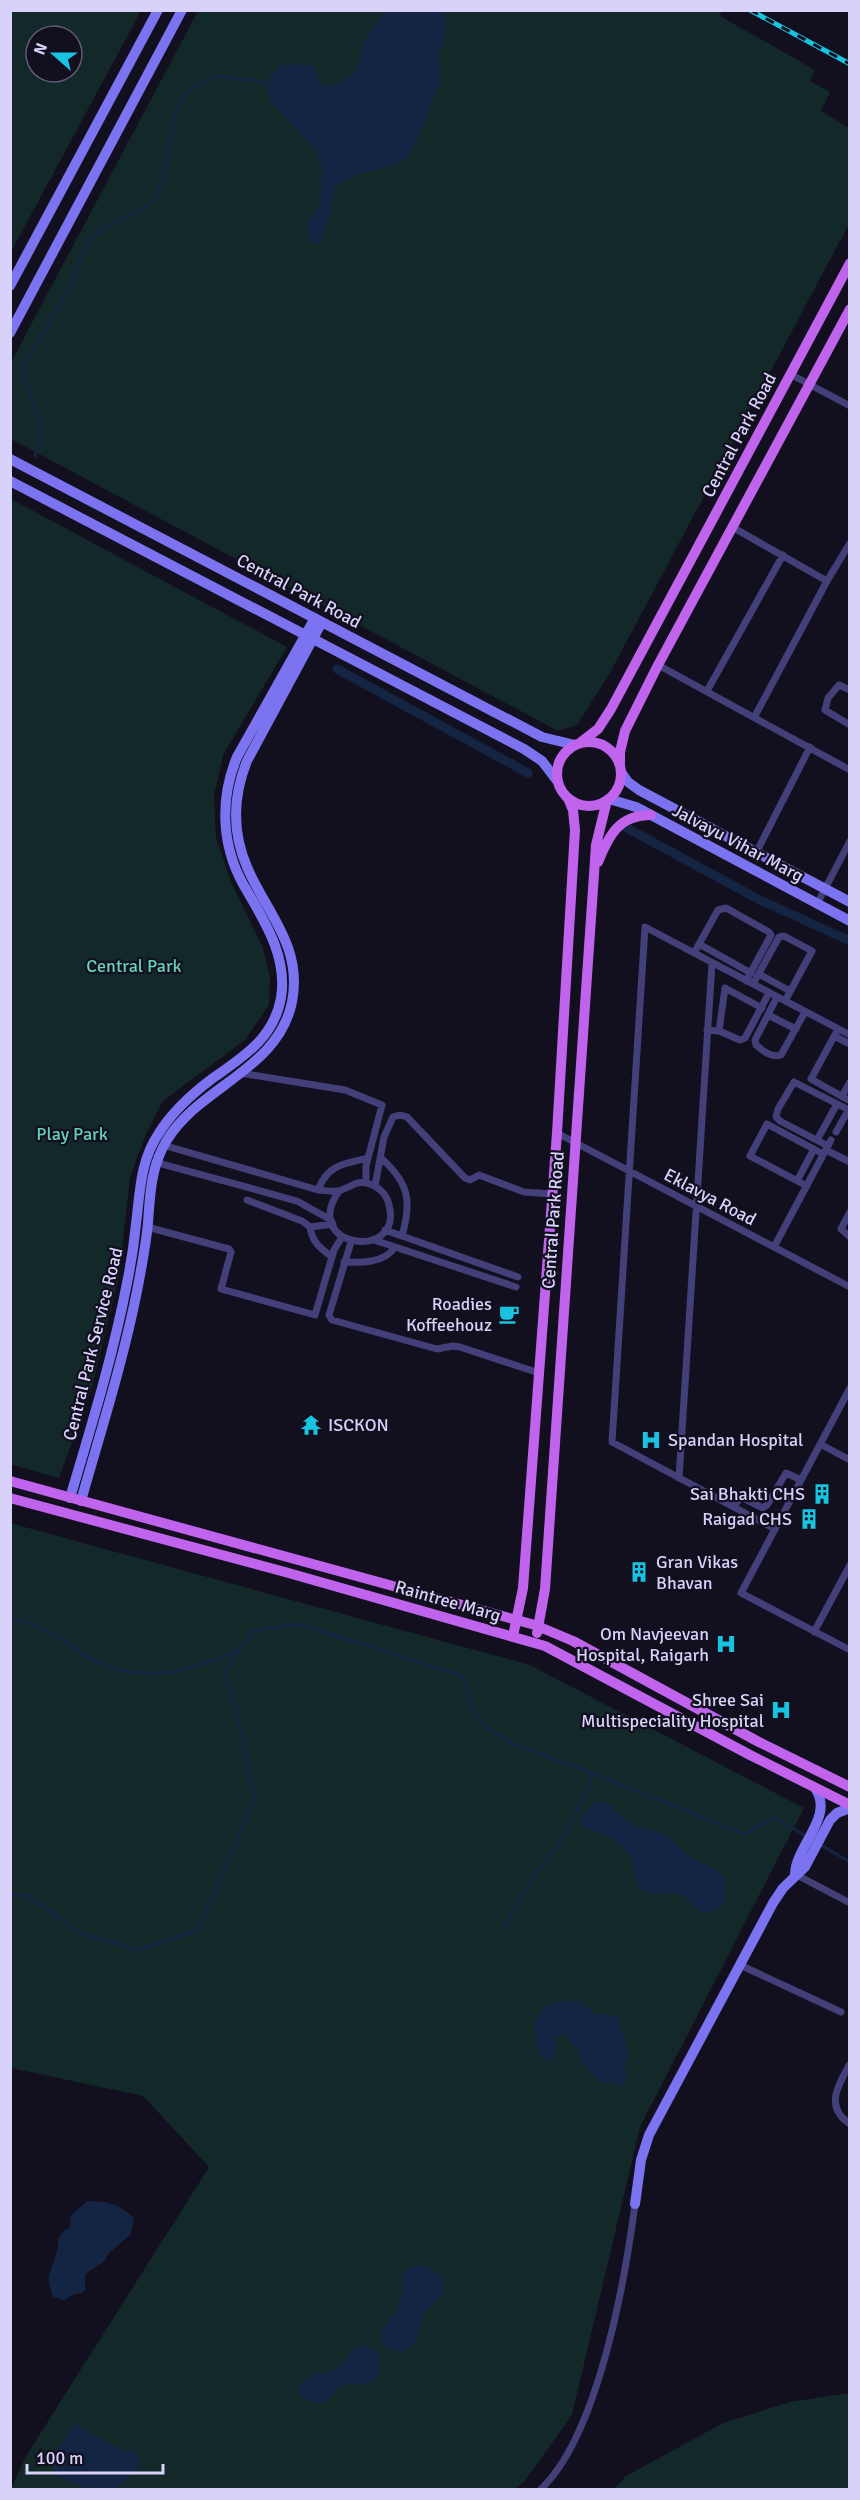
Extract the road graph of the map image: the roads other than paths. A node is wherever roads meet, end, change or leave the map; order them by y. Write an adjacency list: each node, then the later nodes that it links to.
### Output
1 (158, 10): 4 (street)
2 (182, 10): 6 (street)
3 (849, 262): 7 (main road, Central Park Road)
4 (10, 286)
5 (849, 309): 8 (main road)
6 (10, 333)
7 (790, 374): 8 (street); 23 (main road, Central Park Road)
8 (809, 385): 9 (street); 12 (main road)
9 (849, 406)
10 (10, 459): 16 (street, Central Park Road)
11 (10, 481): 17 (street, Central Park Road)
12 (734, 528): 14 (street); 18 (main road)
13 (849, 543): 15 (street)
14 (783, 555): 15 (street); 20 (street)
15 (826, 581): 21 (street)
16 (318, 620): 17 (street); 23 (street, Central Park Road)
17 (309, 637): 27 (street, Central Park Road); 55 (street, Central Park Service Road); 65 (street, Central Park Service Road)
18 (658, 664): 20 (street); 25 (main road)
19 (849, 690): 22 (street)
20 (707, 691): 21 (street)
21 (755, 717): 24 (street)
22 (849, 725)
23 (578, 744): 25 (main road); 27 (main road)
24 (810, 747): 26 (street); 32 (street)
25 (621, 768): 29 (main road); 32 (street, Jalvayu Vihar Marg)
26 (849, 770)
27 (558, 782): 28 (main road)
28 (568, 798): 29 (main road); 62 (main road, Central Park Road)
29 (608, 800): 30 (street, Jalvayu Vihar Marg); 33 (main road, Central Park Road)
30 (651, 815): 33 (main road); 36 (street, Jalvayu Vihar Marg)
31 (849, 841): 34 (street)
32 (756, 853): 34 (street, Jalvayu Vihar Marg)
33 (594, 871): 64 (main road, Central Park Road)
34 (825, 890): 35 (street, Jalvayu Vihar Marg); 36 (street)
35 (849, 902)
36 (818, 904): 37 (street, Jalvayu Vihar Marg)
37 (849, 921)
38 (699, 944): 39 (street); 41 (street); 41 (street)
39 (694, 953): 40 (street); 72 (street)
40 (712, 963): 42 (street); 50 (street)
41 (755, 974): 42 (street); 43 (street); 43 (street)
42 (750, 982): 44 (street)
43 (790, 991): 45 (street)
44 (773, 995): 45 (street); 46 (street); 48 (street)
45 (785, 1001): 47 (street)
46 (762, 1008): 51 (street); 51 (street)
47 (805, 1012): 49 (street); 52 (street)
48 (768, 1015): 49 (street); 49 (street)
49 (796, 1029)
50 (707, 1030): 51 (street); 81 (street)
51 (719, 1031)
52 (836, 1032): 53 (street); 54 (street); 57 (street)
53 (849, 1035)
54 (849, 1044)
55 (240, 1073): 65 (street, Central Park Service Road); 68 (street)
56 (849, 1082): 57 (street)
57 (842, 1096): 58 (street)
58 (849, 1101)
59 (837, 1104): 60 (street); 63 (street); 63 (street)
60 (849, 1109): 61 (street)
61 (836, 1132)
62 (557, 1133): 64 (street, Eklavya Road); 79 (main road, Central Park Road)
63 (818, 1140): 66 (street)
64 (575, 1142): 72 (street, Eklavya Road); 112 (main road, Central Park Road)
65 (159, 1143): 70 (street, Central Park Service Road); 77 (street)
66 (827, 1148): 67 (street); 71 (street); 76 (street)
67 (814, 1149): 73 (street); 73 (street)
68 (368, 1158): 74 (street); 77 (street)
69 (381, 1158): 75 (street); 79 (street); 87 (street)
70 (151, 1161): 83 (street); 84 (street, Central Park Service Road); 107 (street, Central Park Service Road)
71 (849, 1162)
72 (629, 1171): 81 (street, Eklavya Road); 103 (street)
73 (797, 1181): 76 (street)
74 (366, 1183): 75 (street); 78 (street)
75 (375, 1186): 86 (street)
76 (807, 1186): 93 (street)
77 (318, 1190): 78 (street)
78 (339, 1191): 83 (street)
79 (552, 1194): 99 (main road, Central Park Road)
80 (247, 1200): 85 (street)
81 (696, 1206): 93 (street, Eklavya Road); 103 (street)
82 (849, 1212): 89 (street)
83 (332, 1222): 85 (street); 88 (street)
84 (147, 1227): 94 (street); 107 (street, Central Park Service Road)
85 (310, 1227): 94 (street)
86 (385, 1230): 87 (street); 90 (street)
87 (402, 1236): 96 (street)
88 (342, 1237): 91 (street); 94 (street)
89 (849, 1237)
90 (374, 1240): 91 (street); 92 (street)
91 (351, 1242): 95 (street)
92 (395, 1247): 95 (street); 97 (street)
93 (774, 1247): 98 (street, Eklavya Road)
94 (333, 1257)
95 (344, 1262): 99 (street)
96 (518, 1277)
97 (516, 1287)
98 (849, 1287)
99 (539, 1373): 111 (main road, Central Park Road)
100 (849, 1388): 101 (street)
101 (820, 1444): 102 (street); 104 (street)
102 (849, 1460)
103 (679, 1478): 108 (street)
104 (801, 1480): 108 (street); 109 (street)
105 (10, 1481): 107 (main road, Raintree Marg)
106 (10, 1498): 114 (main road, Raintree Marg)
107 (76, 1500): 111 (main road, Raintree Marg)
108 (734, 1506): 109 (street)
109 (775, 1529): 113 (street)
110 (849, 1564): 113 (street)
111 (518, 1620): 112 (main road, Raintree Marg); 114 (main road, Central Park Road)
112 (539, 1626): 115 (main road, Central Park Road); 117 (main road, Raintree Marg)
113 (814, 1632): 116 (street)
114 (513, 1636): 115 (main road, Raintree Marg)
115 (534, 1642): 118 (main road, Raintree Marg)
116 (849, 1650)
117 (849, 1786)
118 (815, 1788): 119 (main road, Raintree Marg); 120 (street)
119 (849, 1807): 120 (street)
120 (818, 1831): 121 (street)
121 (795, 1874): 122 (street); 123 (street)
122 (849, 1903)
123 (740, 1965): 124 (street); 127 (street)
124 (841, 2012)
125 (849, 2064): 126 (street)
126 (849, 2124)
127 (634, 2204): 128 (street)
128 (540, 2490)

